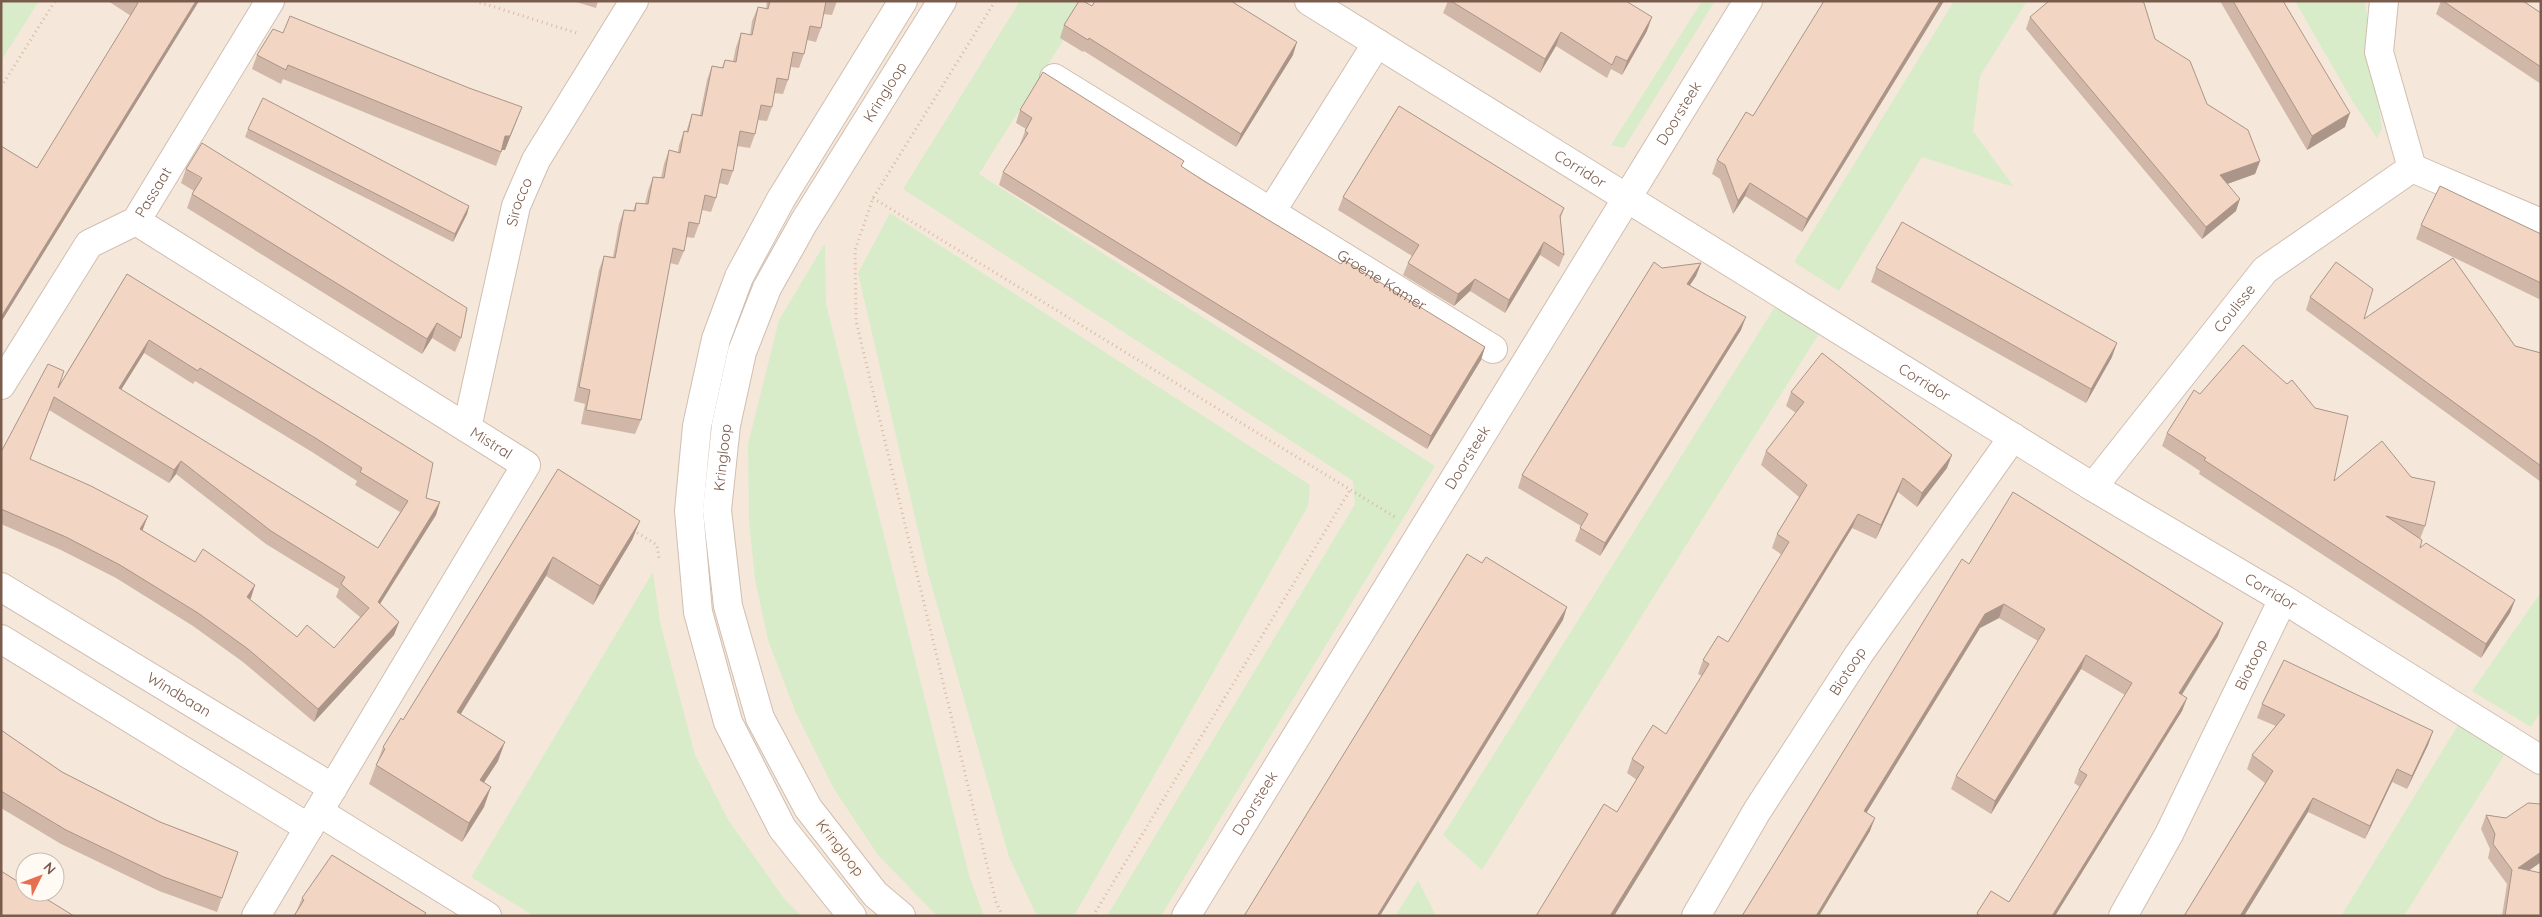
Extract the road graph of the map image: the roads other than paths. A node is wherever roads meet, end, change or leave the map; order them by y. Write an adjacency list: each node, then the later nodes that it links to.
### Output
1 (270, 1): 13 (street, Passaat)
2 (634, 1): 17 (street, Sirocco)
3 (903, 1): 28 (street, Kringloop)
4 (942, 1): 29 (street, Kringloop)
5 (1309, 1): 8 (street, Corridor)
6 (1748, 1): 11 (street, Doorsteek)
7 (2384, 1): 10 (street)
8 (1377, 43): 11 (street, Corridor); 12 (street)
9 (1054, 78): 12 (street, Groene Kamer)
10 (2412, 168): 14 (street); 19 (street, Coulisse)
11 (1626, 197): 18 (street, Corridor); 30 (street, Doorsteek)
12 (1271, 212): 15 (street, Groene Kamer)
13 (136, 221): 16 (street, Passaat); 17 (street, Mistral)
14 (2541, 223)
15 (1493, 349)
16 (1, 385)
17 (467, 428): 24 (street, Mistral)
18 (2013, 437): 19 (street, Corridor); 31 (street, Biotoop)
19 (2093, 487): 21 (street, Corridor)
20 (1, 587): 24 (street, Windbaan)
21 (2283, 599): 23 (street, Corridor); 32 (street, Biotoop)
22 (1, 639): 25 (street)
23 (2539, 755)
24 (333, 788): 25 (street)
25 (314, 820): 26 (street); 27 (street)
26 (256, 916)
27 (487, 916)
28 (852, 916)
29 (901, 916)
30 (1186, 916)
31 (1696, 916)
32 (2123, 916)

